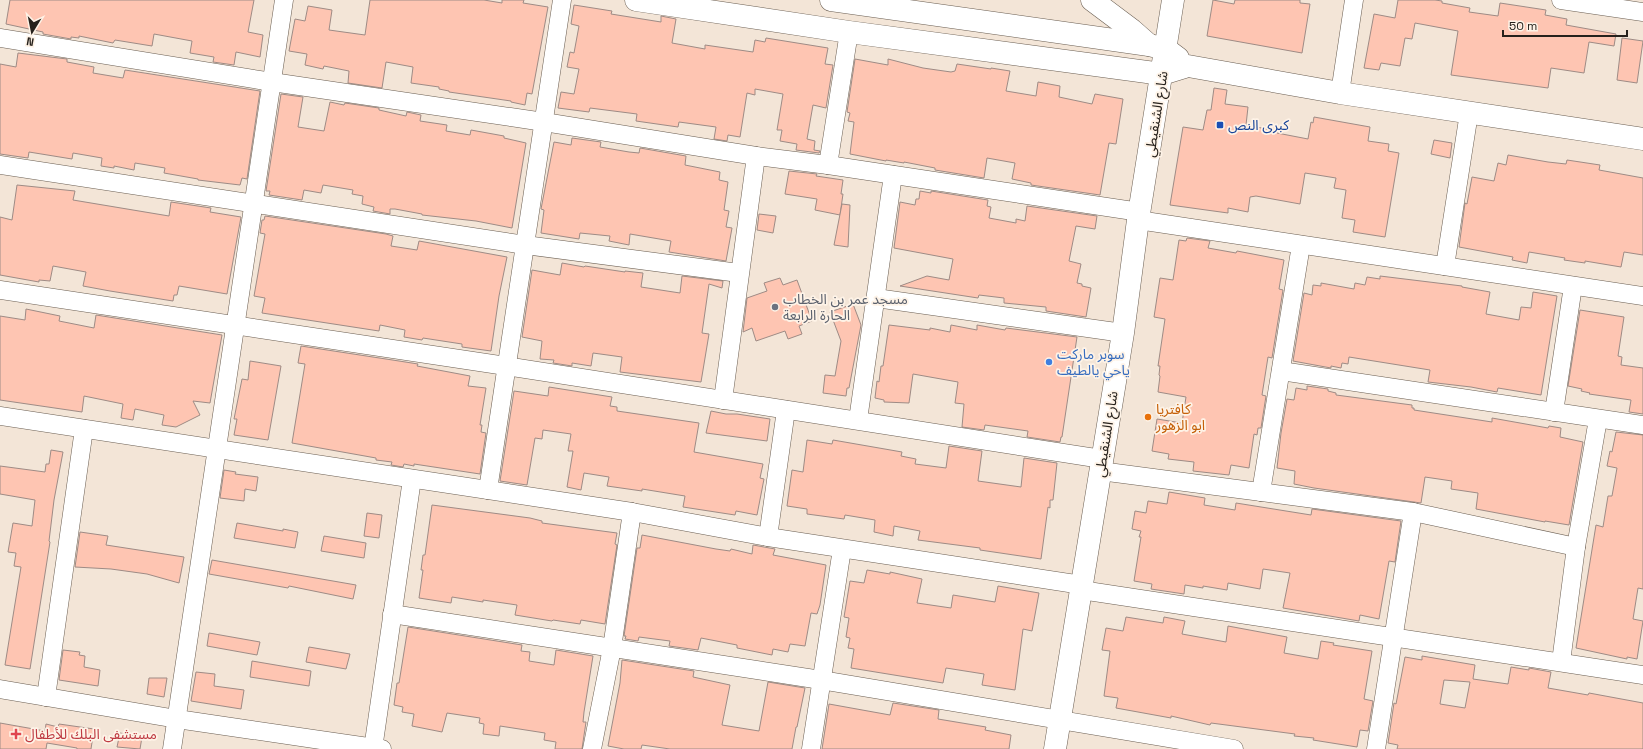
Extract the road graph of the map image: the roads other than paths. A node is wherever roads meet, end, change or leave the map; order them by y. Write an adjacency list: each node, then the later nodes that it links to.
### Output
1 (284, 0): 16 (street)
2 (562, 0): 19 (street)
3 (636, 0): 11 (street)
4 (831, 0): 13 (street)
5 (1092, 0): 13 (street)
6 (1173, 0): 13 (street, شارع الشنقيطي)
7 (1354, 0): 17 (street)
8 (1561, 0): 9 (street)
9 (1591, 2): 10 (street)
10 (1643, 12)
11 (849, 32): 15 (street); 23 (street)
12 (0, 38): 16 (street)
13 (1158, 47): 14 (street); 15 (street, شارع الشنقيطي)
14 (1188, 66): 15 (street); 17 (street)
15 (1162, 74): 26 (street, شارع الشنقيطي)
16 (272, 82): 19 (street); 25 (street)
17 (1340, 93): 18 (street)
18 (1469, 113): 20 (street); 29 (street)
19 (544, 122): 21 (street); 27 (street)
20 (1643, 139)
21 (756, 156): 23 (street); 30 (street)
22 (0, 165): 25 (street)
23 (828, 165): 24 (street)
24 (893, 175): 26 (street); 34 (street)
25 (254, 203): 27 (street); 35 (street)
26 (1139, 216): 28 (street); 36 (street, شارع الشنقيطي)
27 (525, 245): 30 (street); 37 (street)
28 (1301, 245): 29 (street); 38 (street)
29 (1445, 266): 31 (street)
30 (739, 273): 39 (street)
31 (1573, 286): 33 (street); 41 (street)
32 (0, 290): 35 (street)
33 (1643, 296)
34 (876, 298): 36 (street); 44 (street)
35 (235, 326): 37 (street); 47 (street)
36 (1122, 333): 48 (street, شارع الشنقيطي)
37 (506, 366): 39 (street); 50 (street)
38 (1281, 372): 41 (street); 51 (street)
39 (723, 400): 40 (street)
40 (786, 410): 44 (street); 54 (street)
41 (1554, 412): 43 (street)
42 (0, 416): 46 (street)
43 (1598, 419): 45 (street); 55 (street)
44 (858, 420): 48 (street)
45 (1643, 425)
46 (84, 429): 47 (street); 65 (street)
47 (215, 450): 49 (street); 66 (street)
48 (1101, 465): 51 (street); 57 (street, شارع الشنقيطي)
49 (412, 479): 50 (street); 58 (street)
50 (488, 490): 52 (street)
51 (1261, 492): 53 (street)
52 (632, 512): 54 (street); 60 (street)
53 (1413, 512): 55 (street); 59 (street)
54 (768, 537): 56 (street)
55 (1576, 547): 61 (street)
56 (842, 549): 57 (street); 63 (street)
57 (1081, 588): 59 (street); 67 (street, شارع الشنقيطي)
58 (392, 614): 60 (street); 69 (street)
59 (1394, 637): 61 (street); 74 (street)
60 (612, 648): 63 (street); 70 (street)
61 (1561, 662): 62 (street)
62 (1643, 675)
63 (821, 680): 67 (street); 71 (street)
64 (0, 689): 65 (street)
65 (46, 697): 66 (street)
66 (177, 718): 68 (street); 69 (street)
67 (1060, 720): 72 (street, شارع الشنقيطي); 73 (street)
68 (172, 749)
69 (376, 749)
70 (592, 749)
71 (811, 749)
72 (1055, 749)
73 (1234, 749)
74 (1376, 749)

